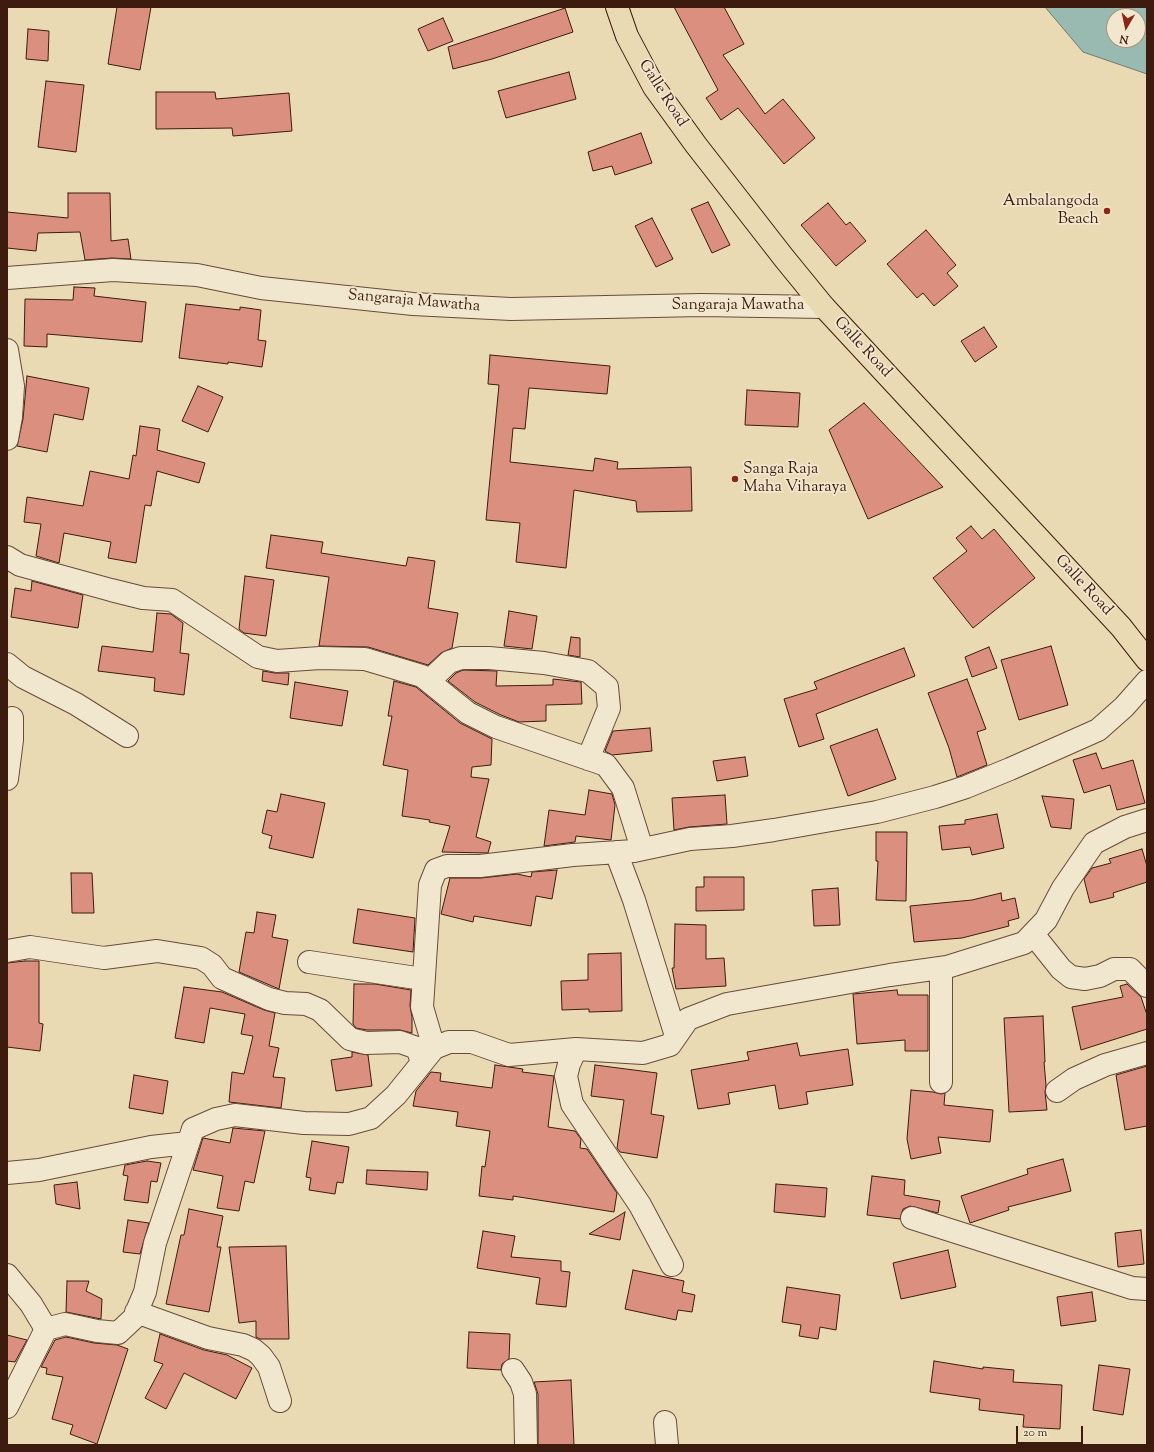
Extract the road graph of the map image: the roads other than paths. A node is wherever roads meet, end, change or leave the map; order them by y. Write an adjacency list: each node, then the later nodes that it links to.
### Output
1 (617, 7): 3 (highway, Galle Road)
2 (7, 278): 3 (street, Sangaraja Mawatha)
3 (824, 307): 7 (highway, Galle Road)
4 (7, 350): 5 (street)
5 (7, 439)
6 (7, 557): 9 (street)
7 (1147, 660)
8 (7, 664): 12 (street)
9 (429, 681): 13 (street); 13 (street)
10 (1147, 681): 16 (street)
11 (12, 718): 14 (street)
12 (127, 736)
13 (588, 759): 16 (street)
14 (7, 779)
15 (1147, 820): 18 (street)
16 (642, 849): 17 (street)
17 (616, 852): 22 (street); 24 (street)
18 (1033, 934): 21 (street); 23 (street)
19 (7, 951): 27 (street)
20 (309, 962): 22 (street)
21 (941, 968): 24 (street); 28 (street)
22 (423, 979): 27 (street)
23 (1147, 986)
24 (676, 1036): 25 (street)
25 (576, 1049): 27 (street); 33 (street)
26 (1147, 1053): 29 (street)
27 (428, 1055): 30 (street)
28 (941, 1082)
29 (1057, 1091)
30 (188, 1143): 31 (street); 36 (street)
31 (7, 1173)
32 (912, 1218): 35 (street)
33 (672, 1266)
34 (7, 1275): 37 (street)
35 (1147, 1289)
36 (136, 1312): 37 (street); 39 (street)
37 (46, 1329): 40 (street)
38 (513, 1370): 42 (street)
39 (280, 1401)
40 (7, 1408)
41 (665, 1422): 43 (street)
42 (526, 1445)
43 (667, 1445)

